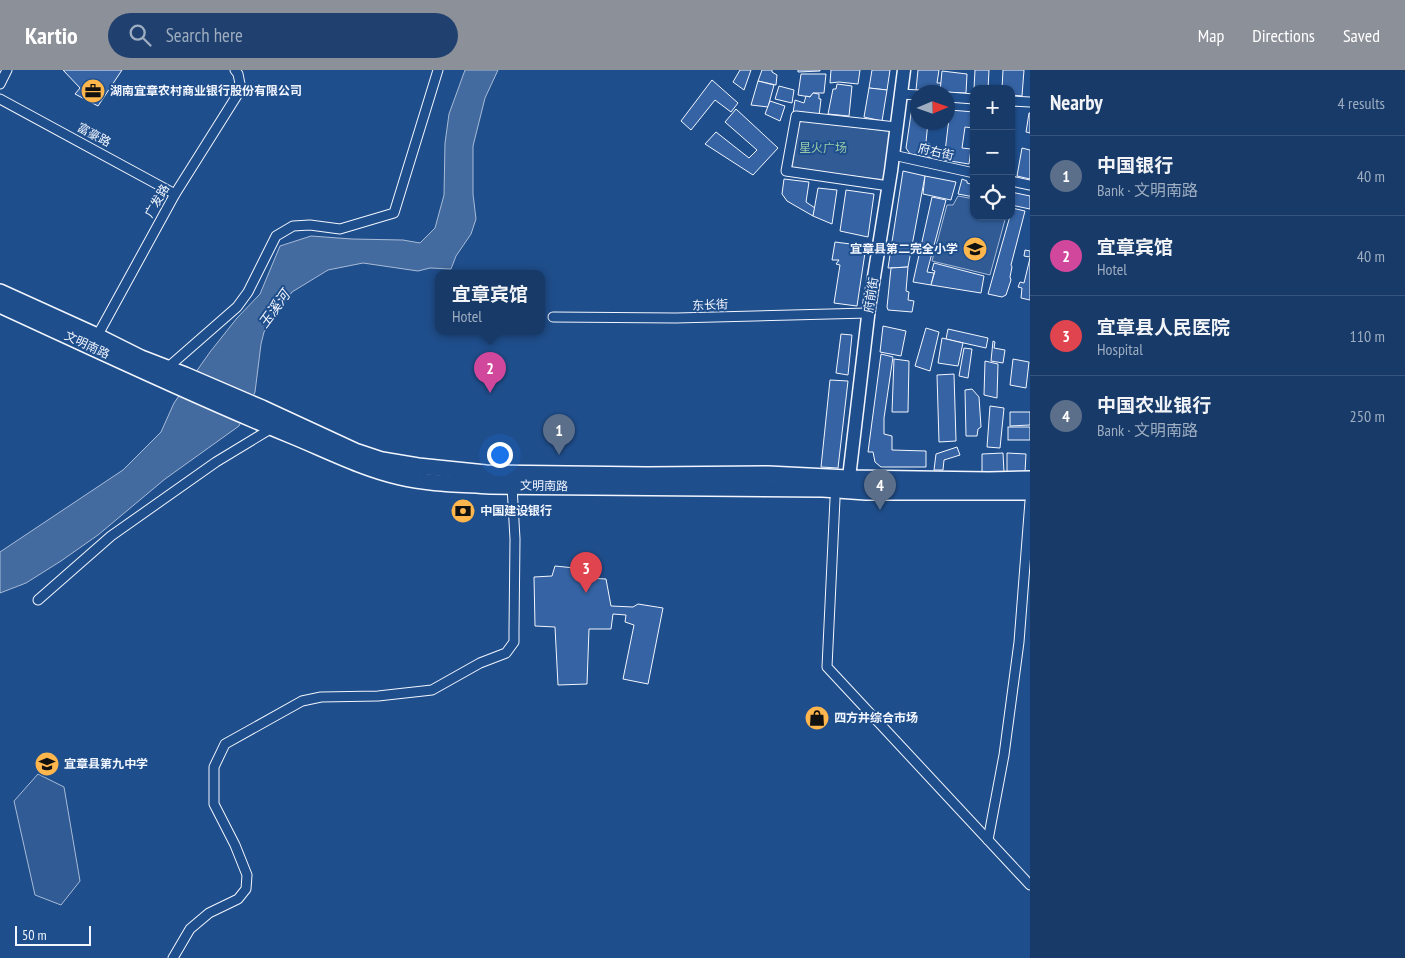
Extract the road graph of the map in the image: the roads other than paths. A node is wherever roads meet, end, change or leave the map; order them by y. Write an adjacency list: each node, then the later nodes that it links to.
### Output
1 (7, 70): 5 (street)
2 (235, 70): 19 (street, 广发路)
3 (438, 70): 25 (street)
4 (904, 70): 6 (street, 府前街)
5 (0, 84)
6 (901, 94): 7 (street); 13 (street, 府前街)
7 (910, 95)
8 (955, 98): 10 (street)
9 (0, 99): 19 (street, 富豪路)
10 (970, 99)
11 (1015, 101): 12 (street)
12 (1030, 102)
13 (896, 126): 14 (street, 府前街); 18 (street)
14 (893, 155): 15 (street, 府右街); 18 (street, 府前街)
15 (970, 172)
16 (1015, 182): 17 (street)
17 (1030, 185)
18 (889, 186): 22 (street, 府前街)
19 (175, 194): 24 (street, 广发路)
20 (0, 292): 24 (main road)
21 (0, 305): 24 (main road, 文明南路)
22 (868, 313): 23 (street, 东长街); 30 (street, 府前街)
23 (553, 317)
24 (94, 341): 25 (main road, 文明南路)
25 (162, 373): 26 (main road, 文明南路)
26 (180, 380): 27 (main road, 文明南路); 30 (main road)
27 (272, 428): 29 (main road, 文明南路); 33 (street)
28 (1030, 479): 30 (main road)
29 (512, 486): 30 (main road, 文明南路); 36 (street)
30 (844, 490): 31 (main road); 34 (street)
31 (1030, 492)
32 (1030, 501): 34 (street)
33 (38, 600)
34 (988, 840): 35 (street)
35 (1030, 885)
36 (173, 958)

